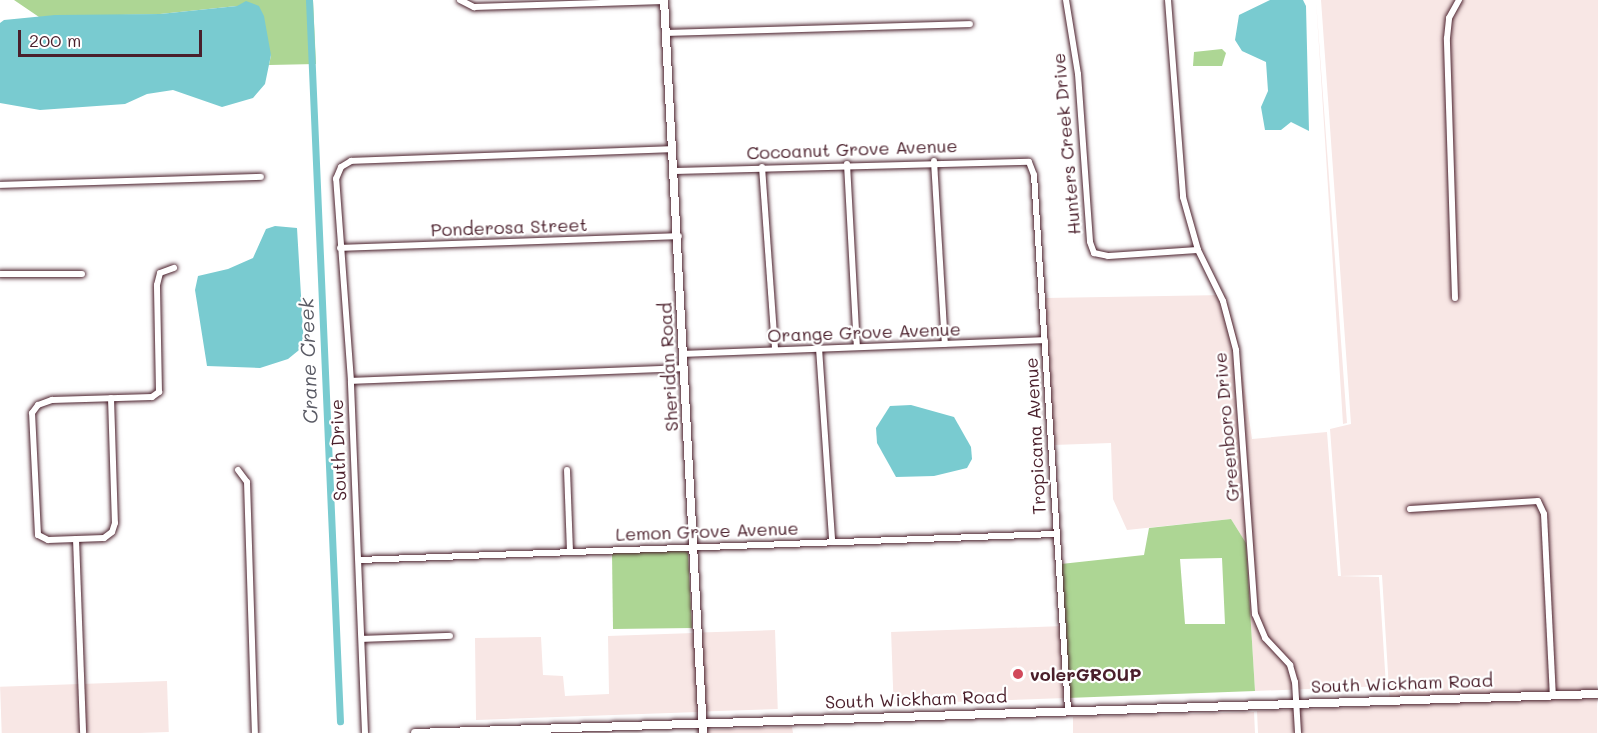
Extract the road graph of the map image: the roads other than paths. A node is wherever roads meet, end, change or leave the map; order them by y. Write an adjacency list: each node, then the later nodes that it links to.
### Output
1 (460, 0): 2 (street)
2 (664, 0): 7 (main road, Sheridan Road)
3 (1066, 0): 18 (street, Hunters Creek Drive)
4 (1168, 0): 18 (street, Greenboro Drive)
5 (1458, 0): 22 (street)
6 (970, 24): 7 (street)
7 (668, 33): 8 (main road, Sheridan Road)
8 (674, 149): 13 (main road, Sheridan Road); 17 (street, South Drive)
9 (934, 161): 10 (street, Cocoanut Grove Avenue); 11 (street, Cocoanut Grove Avenue); 24 (street)
10 (1029, 162): 23 (street, Tropicana Avenue)
11 (847, 164): 12 (street, Cocoanut Grove Avenue); 25 (street)
12 (762, 167): 13 (street, Cocoanut Grove Avenue); 27 (street)
13 (675, 171): 16 (main road, Sheridan Road)
14 (261, 177): 15 (street)
15 (0, 185)
16 (678, 236): 17 (street, Ponderosa Street); 28 (main road, Sheridan Road)
17 (340, 249): 30 (street, South Drive)
18 (1198, 250): 45 (street, Greenboro Drive)
19 (174, 268): 31 (street)
20 (0, 274): 21 (street)
21 (82, 274)
22 (1455, 298)
23 (1045, 340): 24 (street, Orange Grove Avenue); 35 (street, Tropicana Avenue)
24 (945, 344): 25 (street, Orange Grove Avenue)
25 (857, 347): 26 (street, Orange Grove Avenue)
26 (819, 348): 27 (street, Orange Grove Avenue); 37 (street)
27 (775, 350): 28 (street, Orange Grove Avenue)
28 (684, 354): 29 (main road, Sheridan Road)
29 (684, 368): 30 (street); 38 (main road, Sheridan Road)
30 (351, 381): 40 (street, South Drive)
31 (111, 398): 36 (street); 36 (street)
32 (238, 470): 49 (street)
33 (567, 470): 39 (street)
34 (1410, 509): 44 (street)
35 (1056, 534): 37 (street, Lemon Grove Avenue); 46 (street, Tropicana Avenue)
36 (76, 539): 48 (street)
37 (832, 541): 38 (street, Lemon Grove Avenue)
38 (693, 546): 39 (street, Lemon Grove Avenue); 47 (main road, Sheridan Road)
39 (570, 551): 40 (street, Lemon Grove Avenue)
40 (359, 560): 42 (street, South Drive)
41 (450, 636): 42 (street)
42 (362, 639): 50 (street, South Drive)
43 (1598, 694): 44 (main road, South Wickham Road)
44 (1553, 695): 45 (main road, South Wickham Road)
45 (1296, 703): 46 (main road, South Wickham Road); 52 (street, Greenboro Drive)
46 (1068, 710): 47 (main road, South Wickham Road)
47 (702, 728): 51 (main road, South Wickham Road)
48 (82, 733)
49 (255, 733)
50 (365, 733)
51 (415, 733)
52 (1298, 733)

